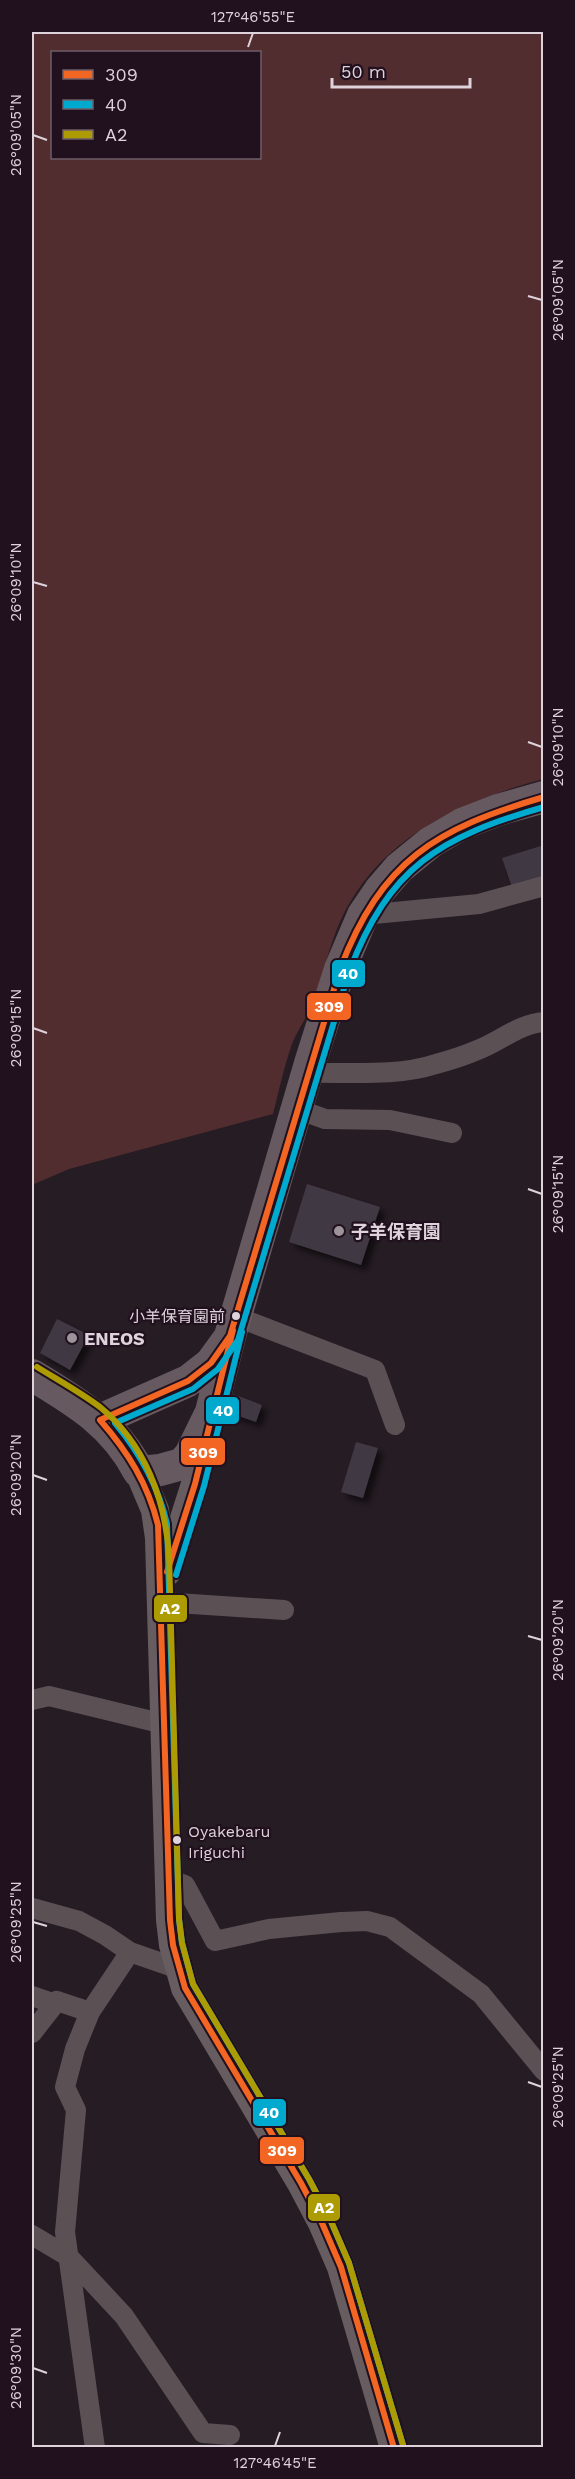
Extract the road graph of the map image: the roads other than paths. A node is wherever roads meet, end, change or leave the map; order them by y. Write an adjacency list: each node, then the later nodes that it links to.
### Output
1 (543, 797): 3 (main road)
2 (543, 886): 3 (street)
3 (363, 915): 5 (main road)
4 (543, 1022): 5 (street)
5 (307, 1073): 6 (main road)
6 (297, 1109): 7 (street); 8 (main road)
7 (452, 1133)
8 (234, 1326): 10 (main road); 11 (main road); 12 (street)
9 (32, 1375): 11 (main road)
10 (211, 1412): 13 (main road); 14 (main road)
11 (100, 1420): 13 (main road)
12 (395, 1425)
13 (139, 1472): 14 (main road)
14 (161, 1592): 15 (street); 17 (main road)
15 (284, 1610)
16 (32, 1700): 17 (street)
17 (164, 1724): 18 (main road)
18 (169, 1879): 21 (main road); 26 (street)
19 (32, 1908): 20 (street)
20 (130, 1952): 21 (street); 24 (street)
21 (179, 1969): 31 (main road)
22 (32, 1996): 23 (street)
23 (55, 2004): 24 (street); 25 (street)
24 (90, 2012): 28 (street)
25 (32, 2033)
26 (543, 2071)
27 (32, 2235): 28 (street)
28 (69, 2257): 29 (street); 30 (street)
29 (230, 2435)
30 (95, 2448)
31 (394, 2448)

